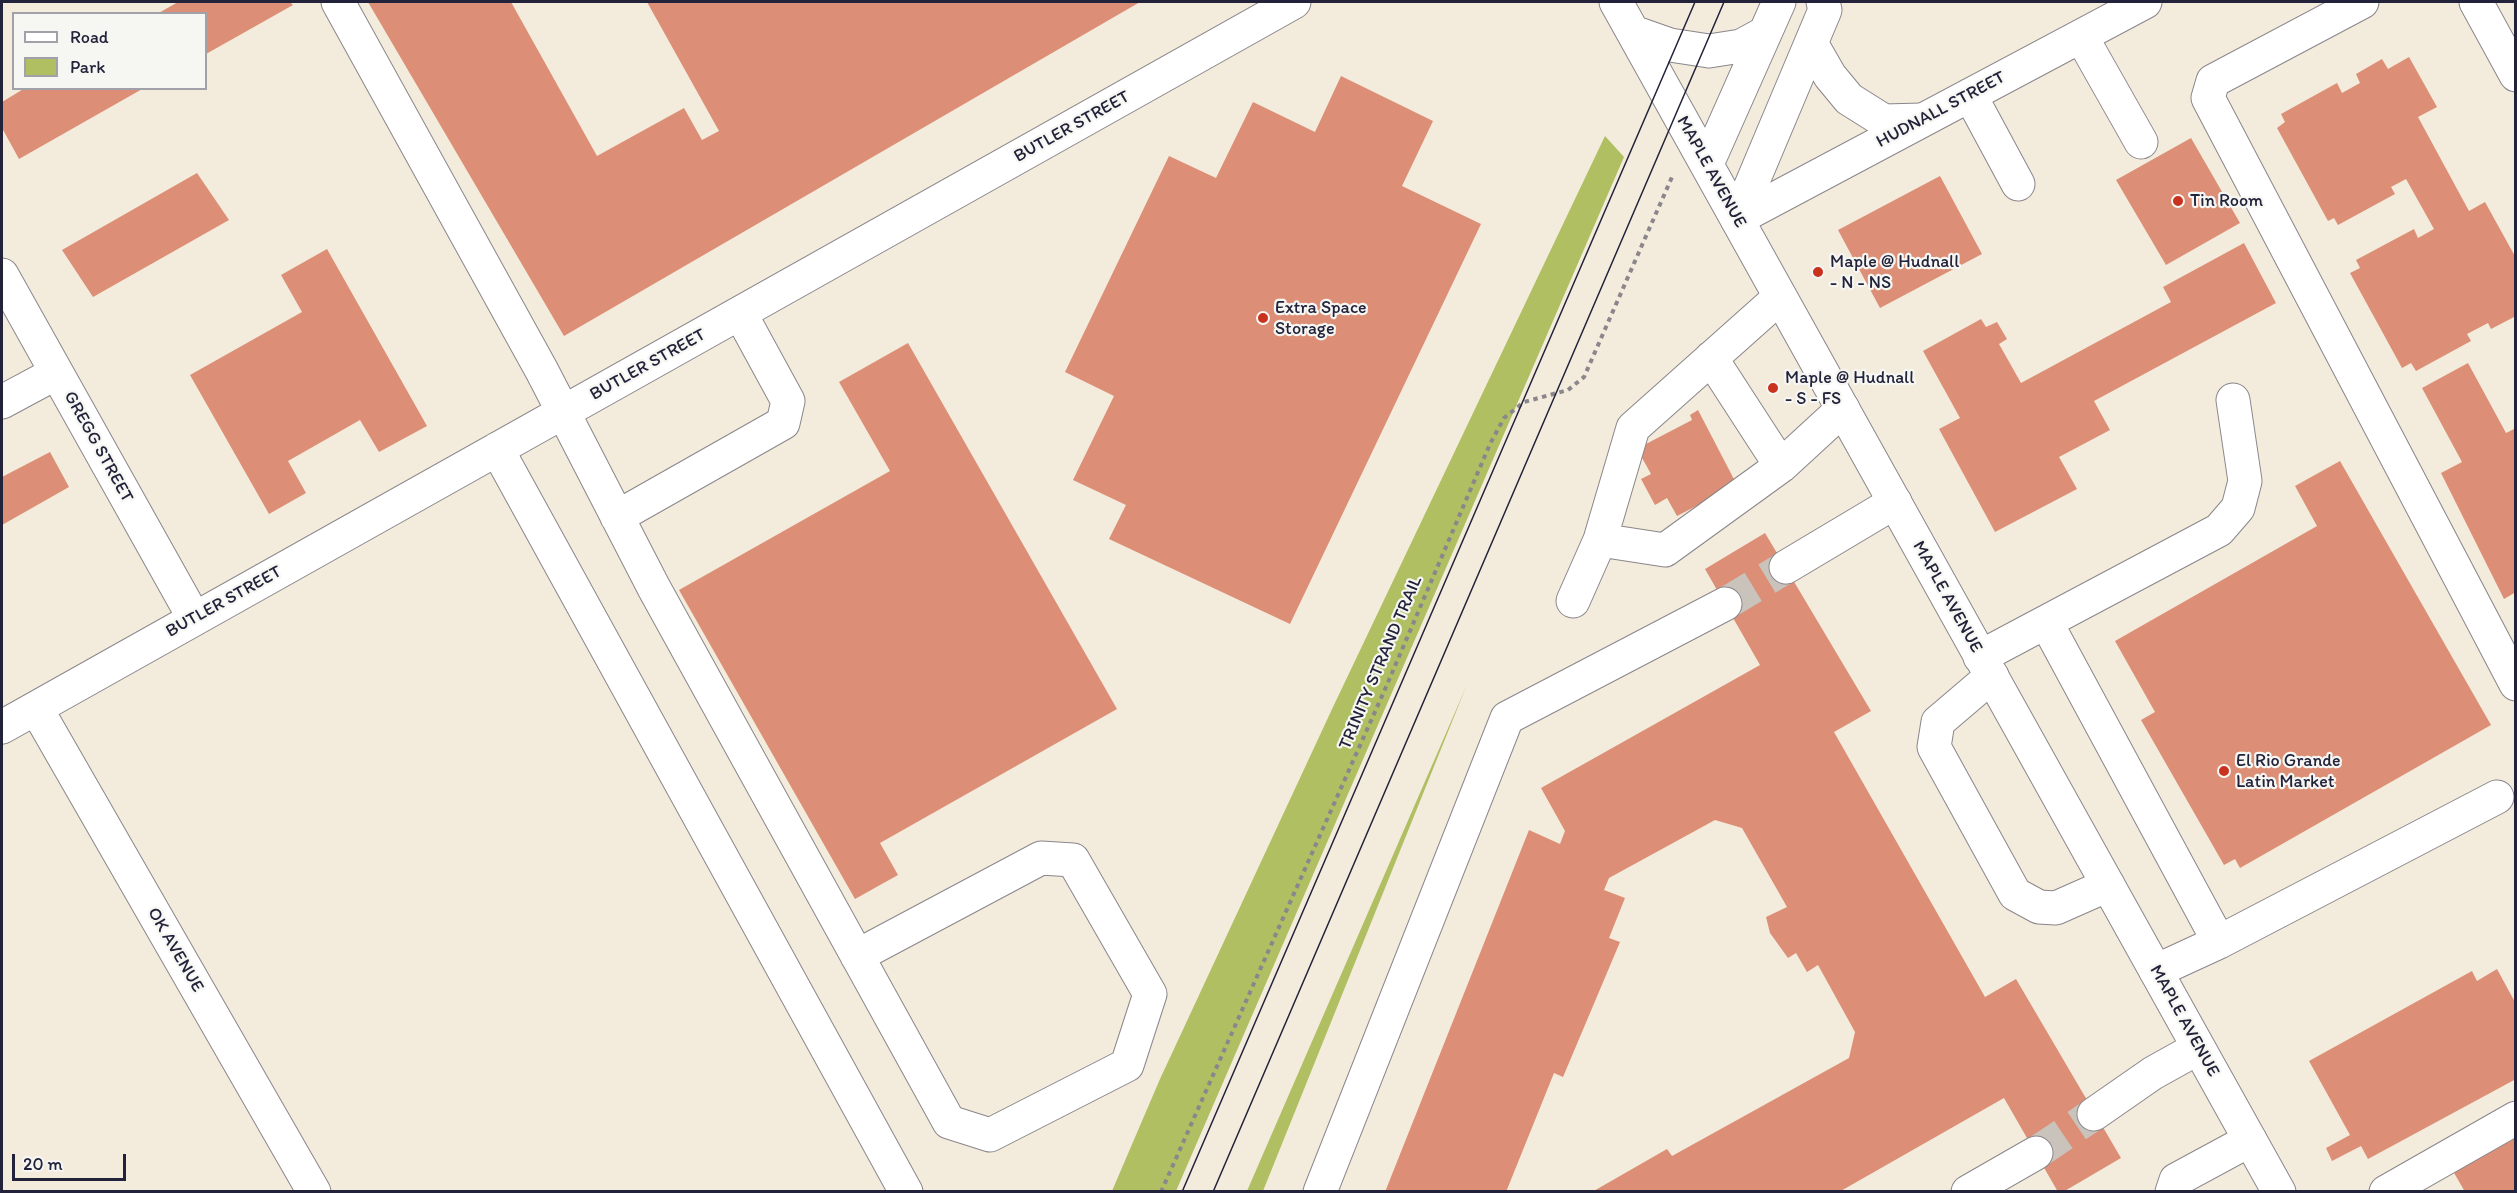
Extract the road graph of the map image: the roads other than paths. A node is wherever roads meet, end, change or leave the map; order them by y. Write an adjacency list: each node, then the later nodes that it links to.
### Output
1 (338, 2): 28 (street)
2 (1294, 2): 22 (street, BUTLER STREET)
3 (1616, 2): 9 (street, MAPLE AVENUE)
4 (1779, 2): 10 (street)
5 (1823, 2): 12 (street)
6 (2145, 2): 11 (street, HUDNALL STREET)
7 (2362, 2): 40 (street)
8 (2476, 2): 13 (street)
9 (1633, 32): 10 (street); 17 (street, MAPLE AVENUE)
10 (1763, 34): 17 (street)
11 (2081, 36): 14 (street, HUDNALL STREET); 16 (street)
12 (1811, 43): 15 (street); 19 (street)
13 (2516, 75)
14 (1970, 95): 15 (street, HUDNALL STREET); 18 (street)
15 (1922, 120): 19 (street, HUDNALL STREET)
16 (2140, 142)
17 (1707, 164): 19 (street, MAPLE AVENUE)
18 (2018, 184)
19 (1737, 219): 21 (street, MAPLE AVENUE)
20 (2, 275): 24 (street, GREGG STREET)
21 (1780, 297): 23 (street); 27 (street, MAPLE AVENUE)
22 (740, 314): 28 (street, BUTLER STREET); 32 (street)
23 (1712, 358): 30 (street); 33 (street)
24 (56, 373): 26 (street); 37 (street, GREGG STREET)
25 (2233, 400): 38 (street)
26 (2, 402)
27 (1843, 409): 30 (street); 31 (street, MAPLE AVENUE)
28 (563, 413): 29 (street, BUTLER STREET); 32 (street)
29 (497, 449): 37 (street, BUTLER STREET); 54 (street)
30 (1781, 466): 33 (street)
31 (1895, 502): 34 (street); 39 (street, MAPLE AVENUE)
32 (617, 517): 46 (street)
33 (1599, 540): 35 (street)
34 (1786, 567)
35 (1573, 602)
36 (1725, 604): 55 (street)
37 (194, 618): 41 (street, BUTLER STREET)
38 (2046, 622): 39 (street); 45 (street)
39 (1986, 667): 44 (street, MAPLE AVENUE); 44 (street)
40 (2516, 684)
41 (36, 708): 42 (street, BUTLER STREET); 53 (street, OK AVENUE)
42 (2, 727)
43 (2497, 797): 45 (street)
44 (2108, 885): 47 (street, MAPLE AVENUE)
45 (2219, 942): 47 (street)
46 (857, 956): 46 (street)
47 (2156, 971): 48 (street, MAPLE AVENUE)
48 (2198, 1048): 49 (street); 51 (street, MAPLE AVENUE)
49 (2094, 1113)
50 (2516, 1118): 59 (street)
51 (2250, 1140): 57 (street); 58 (street, MAPLE AVENUE)
52 (2036, 1153): 56 (street)
53 (314, 1191)
54 (906, 1191)
55 (1320, 1191)
56 (1968, 1191)
57 (2172, 1191)
58 (2279, 1191)
59 (2386, 1191)

